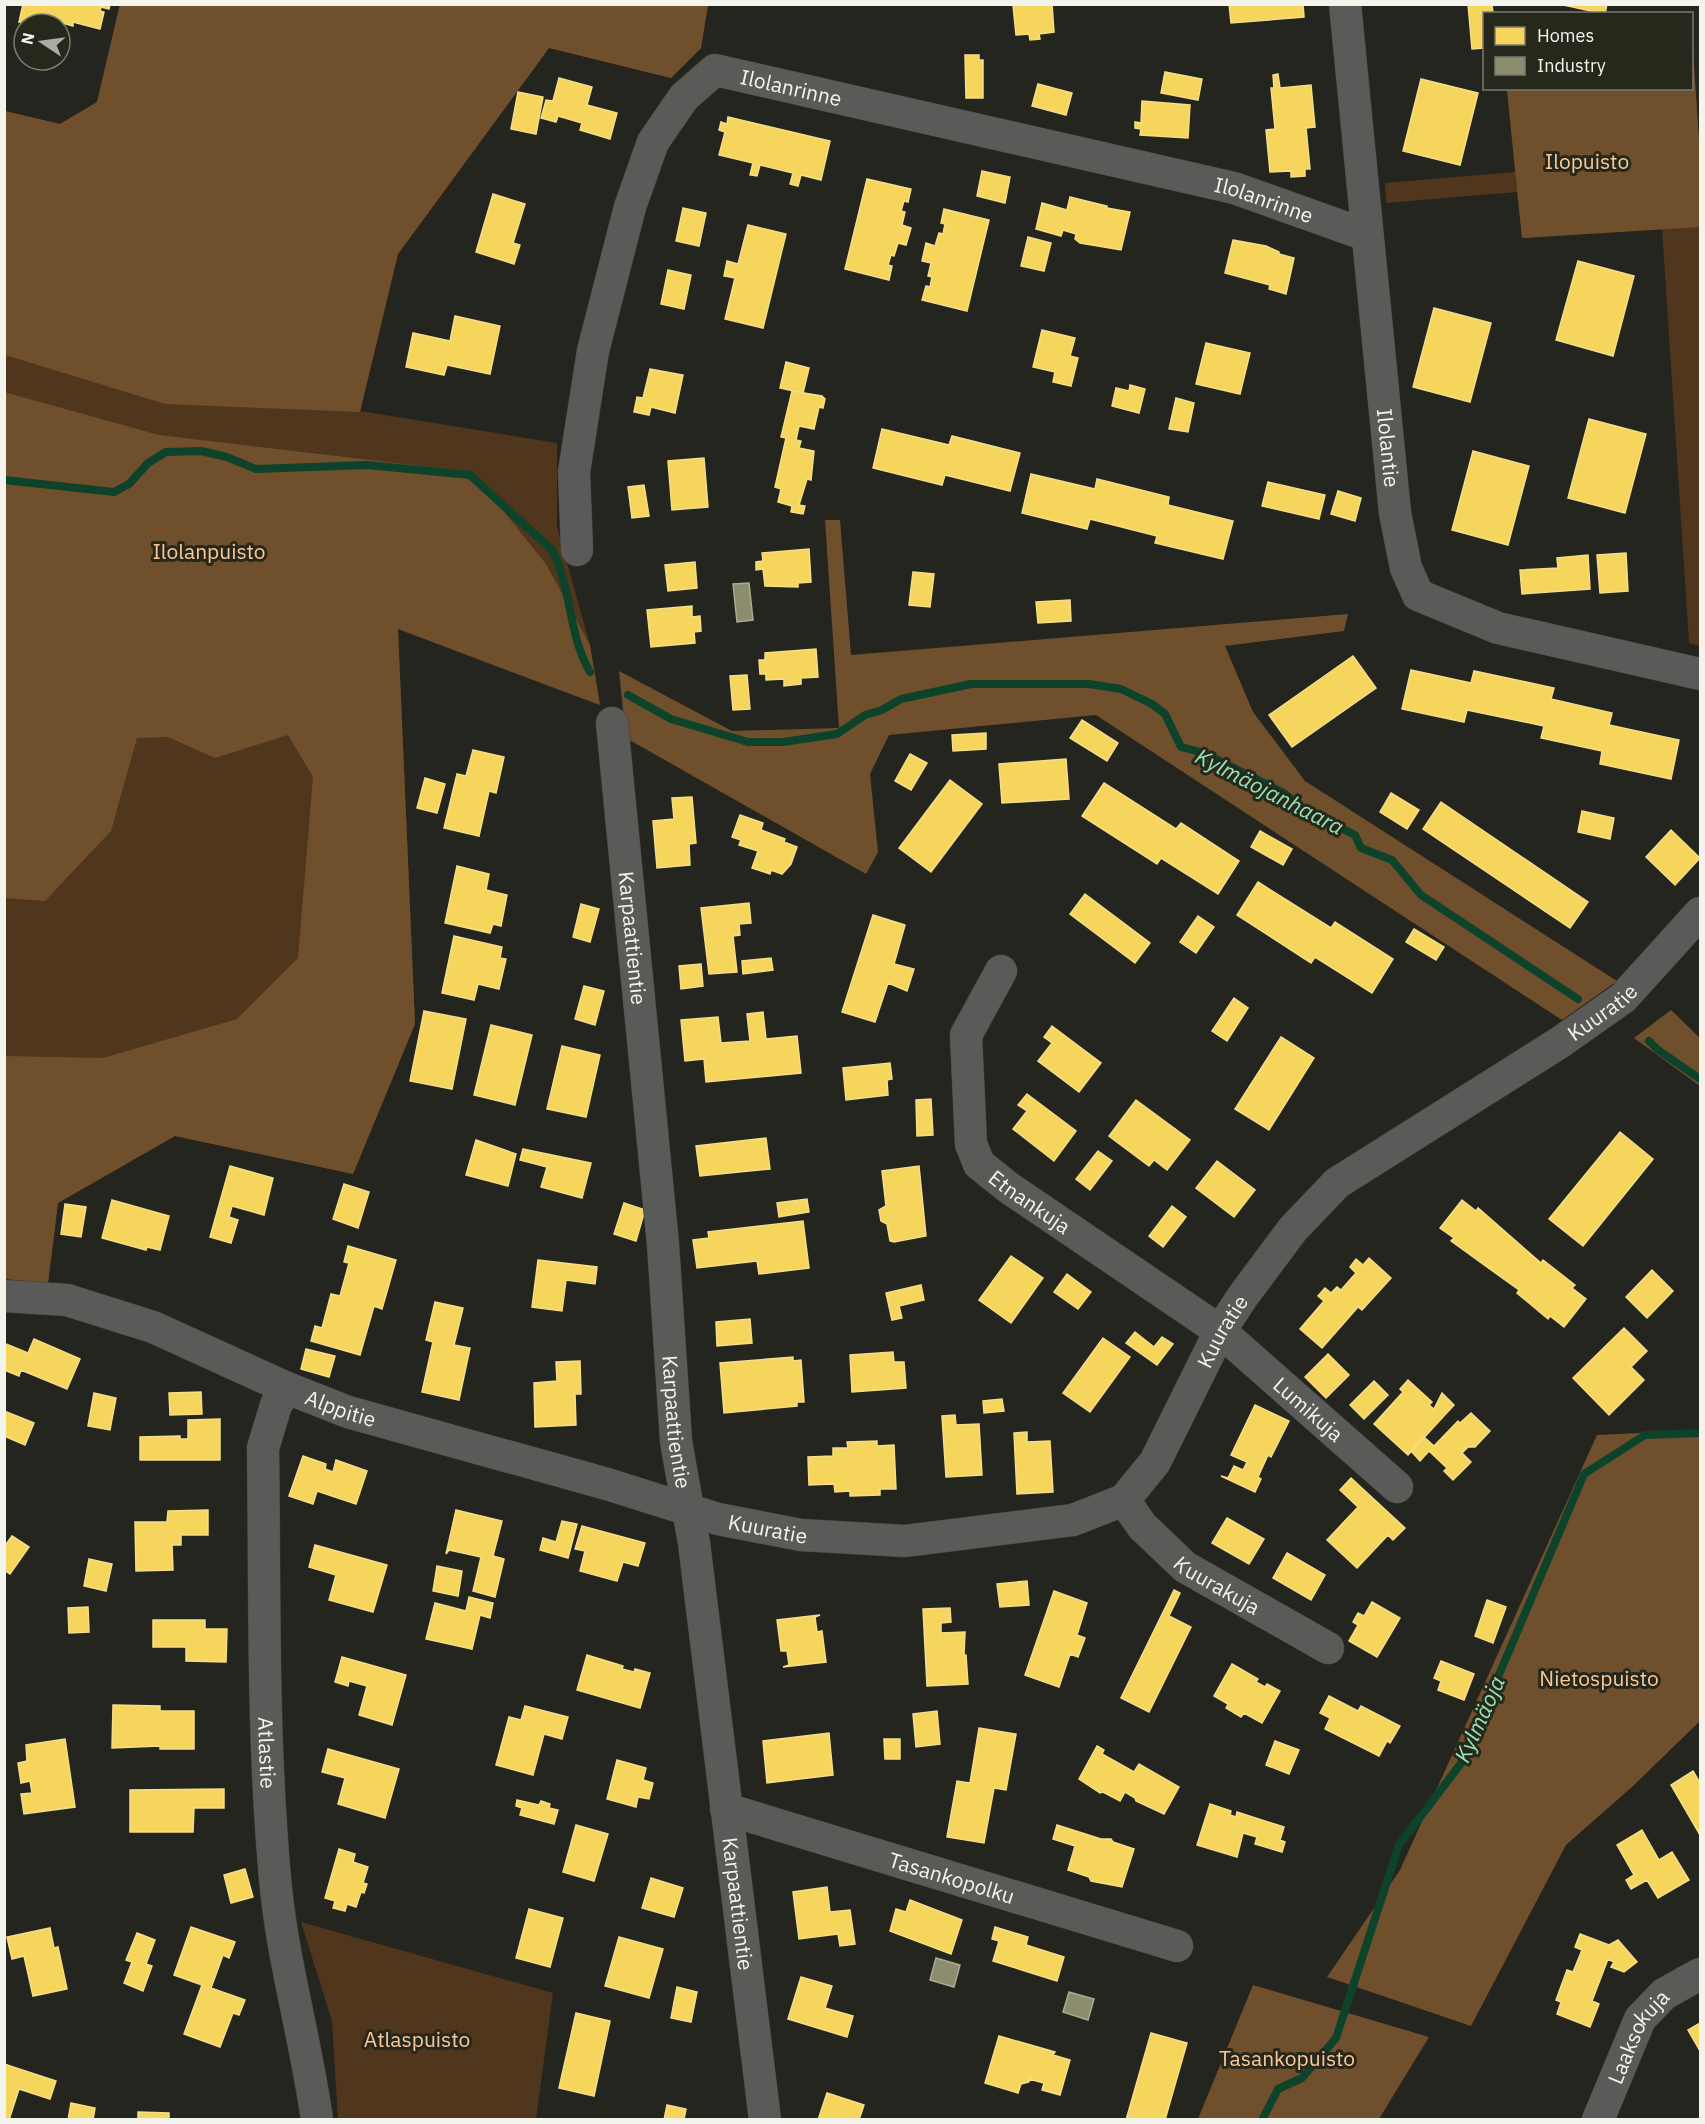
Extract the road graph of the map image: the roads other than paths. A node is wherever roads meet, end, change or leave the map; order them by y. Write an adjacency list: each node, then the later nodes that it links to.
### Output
1 (1345, 4): 2 (street, Ilolantie)
2 (1366, 235): 3 (street, Ilolanrinne); 4 (street, Ilolantie)
3 (578, 550)
4 (1701, 674)
5 (612, 723): 13 (street, Karpaattientie)
6 (1701, 913): 9 (street, Kuuratie)
7 (1001, 971): 9 (street, Etnankuja)
8 (4, 1296): 10 (street, Alppitie)
9 (1220, 1331): 11 (street, Lumikuja); 12 (street, Kuuratie)
10 (287, 1388): 13 (street, Alppitie); 18 (street, Atlastie)
11 (1397, 1487)
12 (1124, 1500): 13 (street, Kuuratie); 14 (street, Kuurakuja)
13 (687, 1508): 15 (street, Karpaattientie)
14 (1328, 1648)
15 (726, 1809): 16 (street, Tasankopolku); 19 (street, Karpaattientie)
16 (1177, 1946)
17 (1701, 1974): 20 (street, Laaksokuja)
18 (317, 2120)
19 (765, 2120)
20 (1598, 2120)

